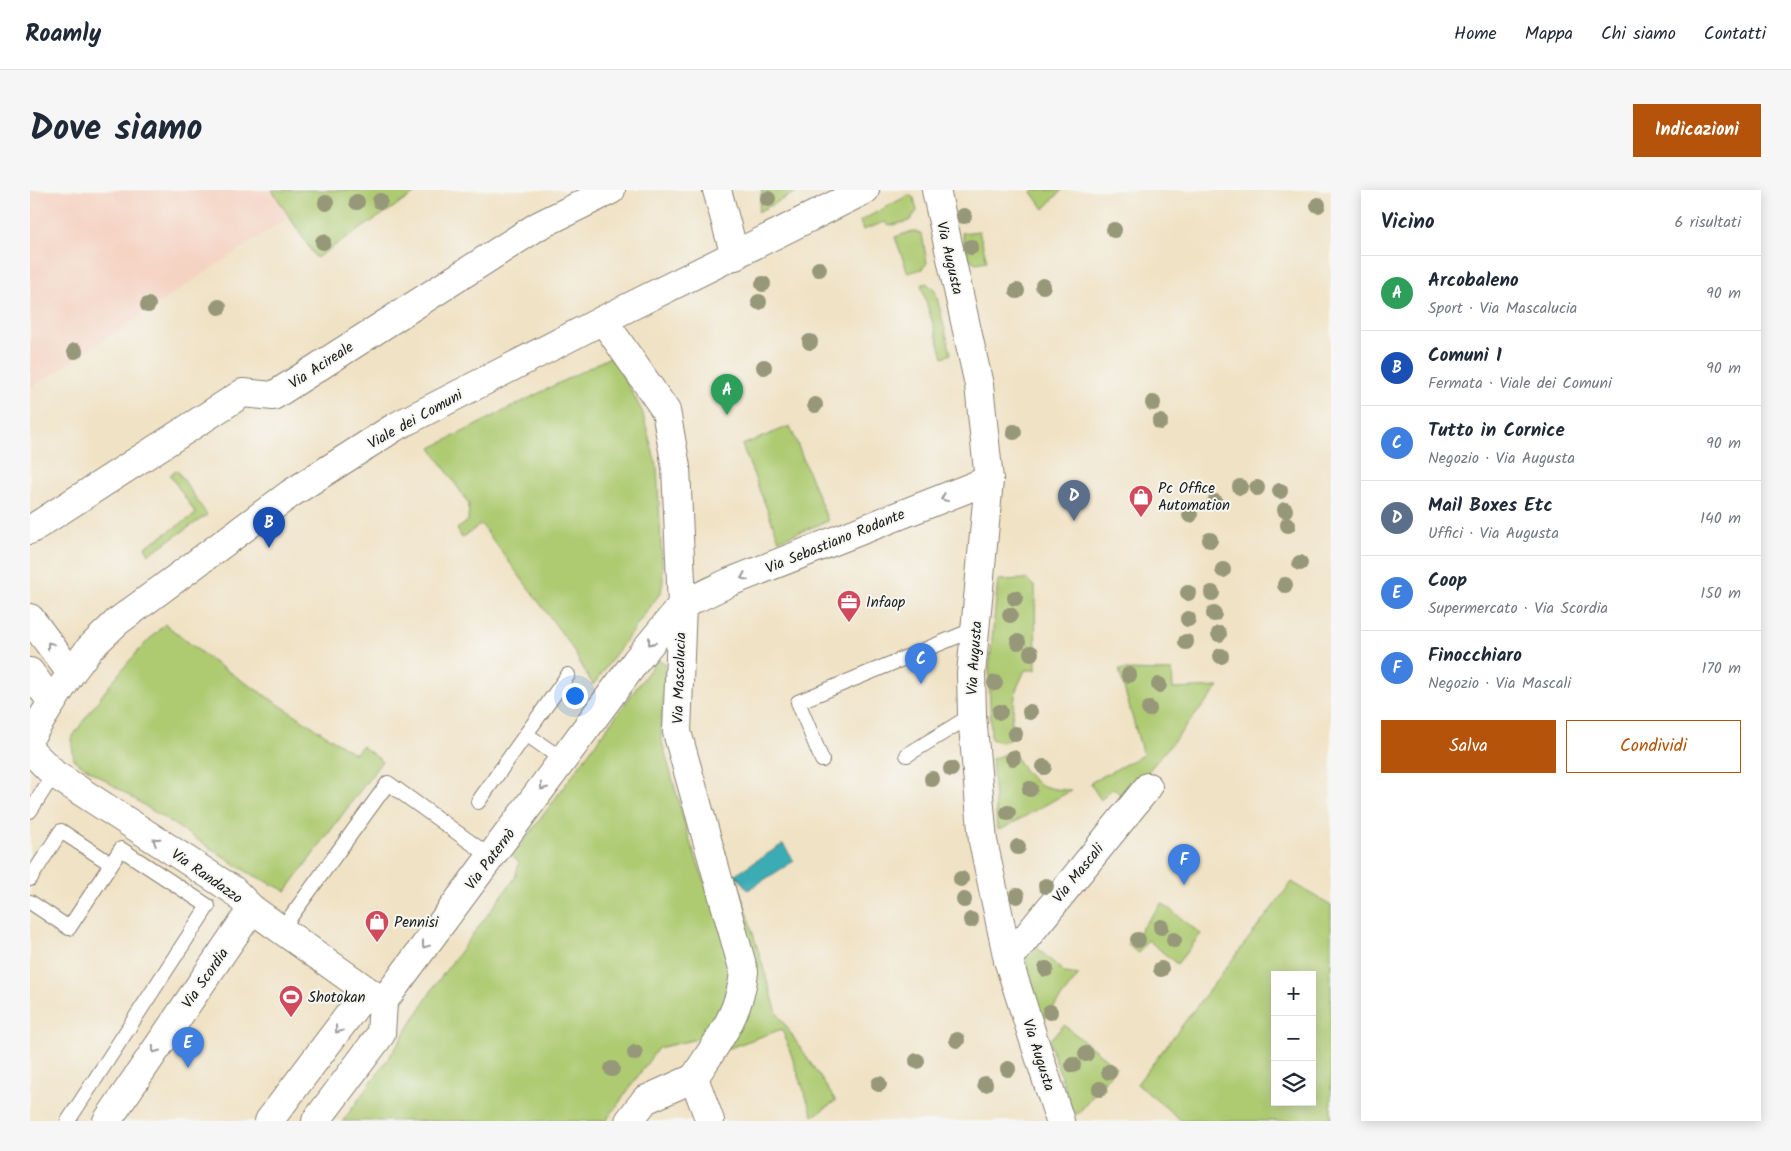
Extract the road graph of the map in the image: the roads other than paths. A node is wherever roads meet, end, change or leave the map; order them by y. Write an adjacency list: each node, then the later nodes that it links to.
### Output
1 (717, 190): 5 (street)
2 (865, 190): 5 (street, Viale dei Comuni)
3 (936, 190): 7 (street, Via Augusta)
4 (593, 194): 8 (street, Via Acireale)
5 (735, 256): 6 (street, Viale dei Comuni)
6 (603, 320): 9 (street, Via Mascalucia); 13 (street, Viale dei Comuni)
7 (989, 480): 9 (street, Via Sebastiano Rodante, one-way to 9); 11 (street, Via Augusta)
8 (30, 530)
9 (682, 605): 21 (street, Via Paternò, one-way to 21); 35 (street, Via Mascalucia)
10 (30, 618): 13 (street, one-way to 10)
11 (975, 630): 16 (street, Via Augusta); 22 (lane)
12 (30, 672): 15 (street)
13 (71, 673): 15 (street, Viale dei Comuni)
14 (568, 675): 17 (lane)
15 (52, 702): 18 (street, Viale dei Comuni)
16 (972, 716): 20 (lane); 33 (street, Via Augusta)
17 (526, 734): 21 (lane); 25 (lane)
18 (30, 737)
19 (30, 750): 23 (street, Via Randazzo)
20 (907, 755)
21 (562, 760): 27 (street, Via Paternò, one-way to 27)
22 (822, 760)
23 (54, 774): 26 (lane); 31 (street, Via Randazzo, one-way to 23)
24 (1148, 787): 33 (street, Via Mascali)
25 (478, 802)
26 (30, 811)
27 (491, 858): 32 (lane); 34 (street, Via Paternò, one-way to 34)
28 (111, 864): 29 (lane); 30 (lane); 36 (lane)
29 (30, 879)
30 (30, 902)
31 (252, 909): 32 (street, Via Randazzo); 37 (street, Via Scordia, one-way to 37)
32 (282, 930): 34 (street, Via Randazzo)
33 (1008, 960): 42 (street, Via Augusta)
34 (375, 996): 38 (street, Via Paternò, one-way to 38); 39 (street)
35 (694, 1078): 40 (street); 41 (street)
36 (68, 1121)
37 (107, 1121)
38 (269, 1121)
39 (316, 1121)
40 (628, 1121)
41 (710, 1121)
42 (1060, 1121)

